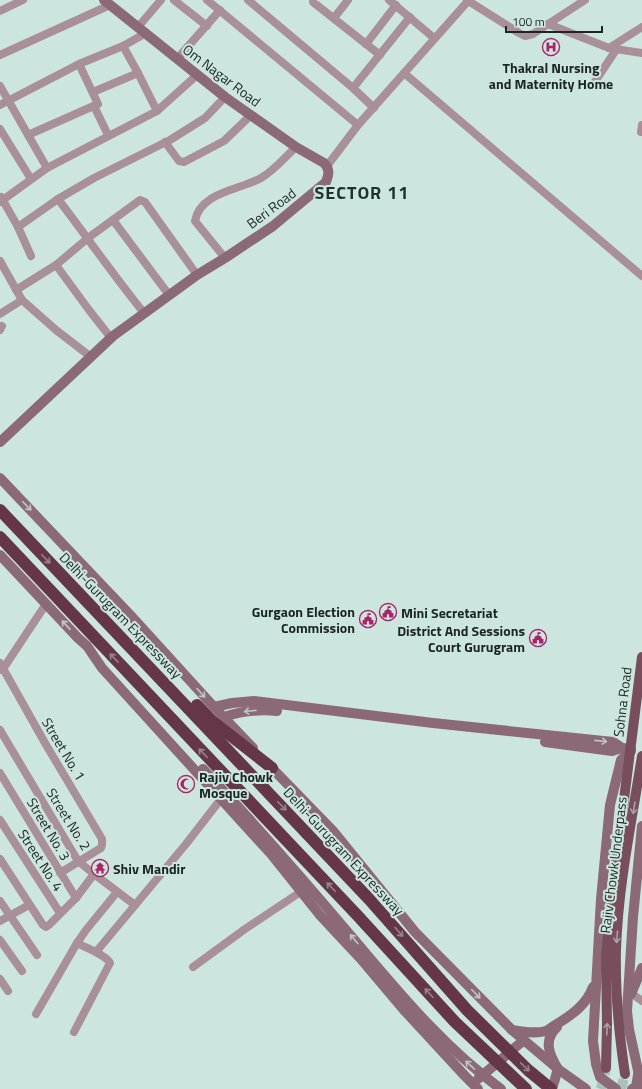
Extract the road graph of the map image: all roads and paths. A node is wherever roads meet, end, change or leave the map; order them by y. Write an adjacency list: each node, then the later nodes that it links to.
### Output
1 (23, 0): 14 (street)
2 (160, 0): 20 (street)
3 (174, 0): 18 (street)
4 (207, 0): 13 (street)
5 (313, 0): 16 (street)
6 (348, 0): 16 (street)
7 (467, 0): 17 (street, Beri Road); 21 (street, Beri Road)
8 (571, 0): 10 (street)
9 (251, 1): 35 (street)
10 (582, 2): 17 (street, Beri Road)
11 (107, 3): 20 (main road, Om Nagar Road); 26 (street)
12 (392, 3): 15 (street); 22 (street)
13 (220, 10): 18 (street); 44 (street)
14 (0, 11)
15 (410, 17): 21 (street); 27 (street)
16 (334, 18): 22 (street)
17 (548, 24): 24 (street)
18 (207, 26): 28 (street)
19 (642, 27): 24 (street)
20 (142, 30): 23 (street); 28 (main road, Om Nagar Road)
21 (434, 38): 31 (street, Beri Road)
22 (366, 44): 27 (street)
23 (123, 46): 29 (street); 30 (street)
24 (612, 49): 25 (street); 34 (street)
25 (642, 53)
26 (0, 55)
27 (380, 55): 35 (street)
28 (177, 59): 32 (main road, Om Nagar Road)
29 (79, 64): 36 (street); 38 (street)
30 (138, 73): 36 (street); 42 (street)
31 (404, 73): 41 (street, Beri Road); 63 (street)
32 (197, 75): 37 (main road, Om Nagar Road); 42 (street)
33 (0, 86): 38 (street)
34 (592, 86)
35 (353, 88): 41 (street)
36 (93, 92): 40 (street)
37 (225, 97): 43 (main road, Om Nagar Road); 48 (street)
38 (8, 101): 39 (street); 46 (street)
39 (0, 105)
40 (94, 106): 46 (street); 47 (street)
41 (374, 108): 44 (street, Beri Road)
42 (157, 111): 47 (street)
43 (251, 115): 48 (street); 49 (main road, Om Nagar Road)
44 (358, 126): 50 (street, Beri Road)
45 (0, 129): 52 (street)
46 (28, 135): 51 (street)
47 (108, 136): 51 (street)
48 (165, 142): 54 (street)
49 (296, 147): 50 (main road, Om Nagar Road); 59 (street)
50 (327, 166): 59 (main road, Beri Road)
51 (47, 168): 52 (street)
52 (31, 179): 53 (street)
53 (1, 199): 56 (street)
54 (58, 199): 56 (street); 57 (street)
55 (113, 220): 57 (street); 62 (street); 65 (street)
56 (18, 227): 58 (street)
57 (88, 238): 61 (street); 67 (street)
58 (32, 256)
59 (225, 258): 62 (main road, Beri Road)
60 (0, 261): 64 (street)
61 (56, 265): 64 (street); 69 (street)
62 (197, 275): 65 (main road, Beri Road)
63 (642, 276)
64 (16, 290): 66 (street)
65 (169, 295): 67 (main road, Beri Road)
66 (22, 300): 68 (street); 70 (street)
67 (144, 313): 69 (main road, Beri Road)
68 (0, 314)
69 (111, 338): 70 (main road, Beri Road)
70 (91, 357): 71 (main road, Beri Road)
71 (0, 442)
72 (0, 478): 82 (main road, one-way to 82)
73 (0, 510): 78 (highway, Delhi-Gurugram Expressway, one-way to 78)
74 (0, 537): 77 (highway)
75 (0, 555): 76 (main road)
76 (46, 604): 79 (main road, one-way to 76); 81 (street)
77 (78, 620): 79 (main road); 131 (highway, one-way to 77)
78 (110, 626): 87 (highway); 132 (highway, Delhi-Gurugram Expressway, one-way to 132)
79 (87, 646): 89 (main road)
80 (642, 656): 85 (main road, Sohna Road)
81 (1, 667): 93 (street, Street No. 1)
82 (214, 708): 83 (main road); 85 (main road, one-way to 85)
83 (224, 717): 85 (main road, one-way to 83); 87 (main road)
84 (0, 730): 93 (street, Street No. 2)
85 (628, 749): 113 (main road); 122 (main road, Rajiv Chowk Underpass, one-way to 85)
86 (642, 756): 125 (main road, Rajiv Chowk Underpass, one-way to 125)
87 (272, 768): 119 (main road, one-way to 119)
88 (0, 773): 94 (street, Street No. 3)
89 (223, 796): 96 (main road); 101 (street)
90 (0, 820): 102 (street, Street No. 4)
91 (642, 826): 115 (main road)
92 (0, 859): 100 (street)
93 (78, 860): 94 (street); 95 (street, Street No. 2)
94 (60, 873): 98 (street, Street No. 3)
95 (94, 874): 97 (street, Street No. 2); 98 (street)
96 (305, 889): 109 (street); 126 (main road, one-way to 96); 127 (main road)
97 (117, 892): 101 (street, Street No. 2); 106 (street)
98 (76, 898): 102 (street)
99 (0, 901): 103 (street)
100 (29, 905): 102 (street); 103 (street)
101 (135, 905): 107 (street)
102 (60, 913)
103 (10, 916): 104 (street); 108 (street)
104 (0, 921)
105 (0, 940): 111 (street)
106 (77, 943): 107 (street); 117 (street)
107 (96, 952): 120 (street)
108 (37, 955)
109 (193, 967)
110 (642, 968): 115 (main road)
111 (22, 971)
112 (0, 979): 114 (street)
113 (595, 982): 118 (main road); 133 (main road)
114 (8, 991)
115 (629, 997): 116 (street); 124 (main road)
116 (642, 1001)
117 (36, 1014)
118 (570, 1016): 119 (main road); 123 (main road)
119 (512, 1030): 121 (main road)
120 (74, 1032)
121 (524, 1040): 123 (main road); 126 (main road)
122 (606, 1068)
123 (558, 1069): 128 (main road); 132 (main road)
124 (639, 1070): 129 (main road); 134 (main road)
125 (625, 1074)
126 (482, 1076): 127 (main road); 130 (main road)
127 (475, 1086)
128 (584, 1088)
129 (642, 1088)
130 (501, 1089)
131 (526, 1089)
132 (551, 1089)
133 (616, 1089)
134 (632, 1089)

